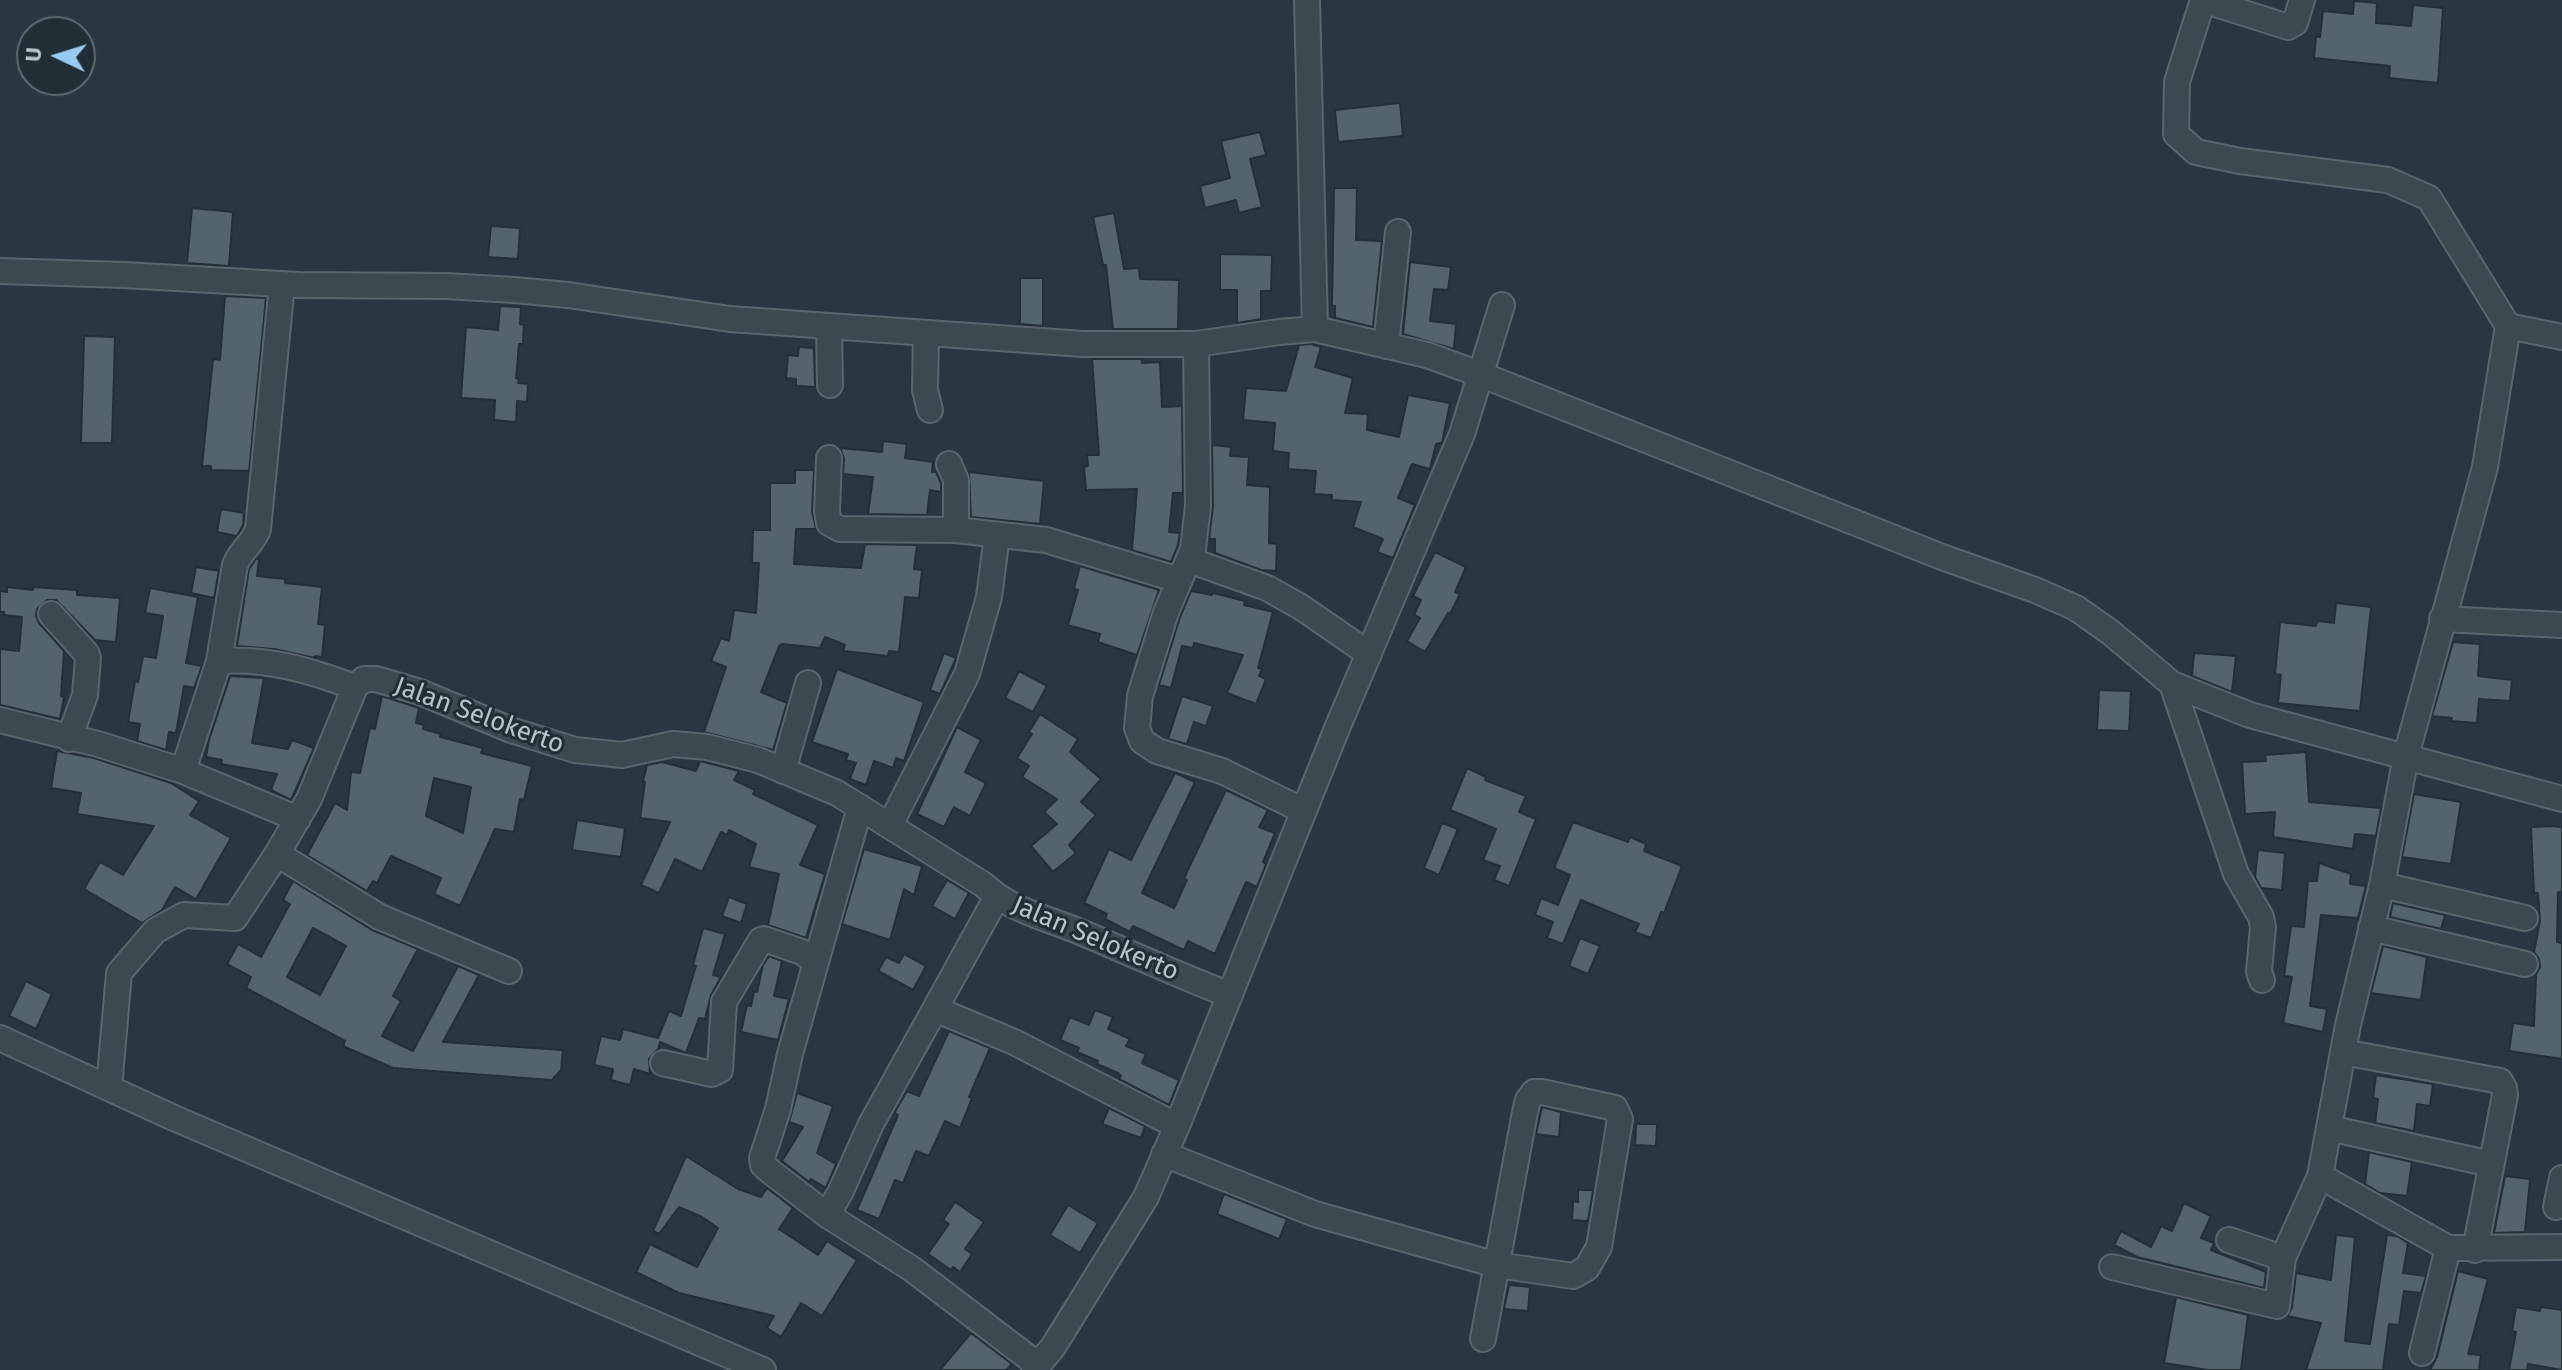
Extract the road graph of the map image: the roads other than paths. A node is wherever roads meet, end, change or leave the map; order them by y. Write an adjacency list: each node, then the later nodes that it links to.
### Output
1 (1307, 0): 9 (street)
2 (2302, 0): 7 (street)
3 (1398, 232): 13 (street)
4 (0, 271): 5 (street)
5 (282, 284): 8 (street); 26 (street)
6 (1502, 305): 14 (street)
7 (2508, 326): 11 (street); 23 (street)
8 (829, 327): 10 (street); 15 (street)
9 (1315, 329): 12 (street); 13 (street)
10 (926, 334): 12 (street); 16 (street)
11 (2562, 337)
12 (1196, 344): 21 (street)
13 (1386, 346): 14 (street)
14 (1482, 375): 25 (street); 28 (street)
15 (830, 385)
16 (930, 410)
17 (829, 458): 19 (street)
18 (949, 464): 19 (street)
19 (956, 530): 20 (street)
20 (997, 535): 21 (street); 39 (street)
21 (1184, 570): 25 (street); 37 (street)
22 (51, 614): 31 (street)
23 (2442, 619): 24 (street); 32 (street)
24 (2562, 625)
25 (1369, 654): 37 (street)
26 (219, 661): 29 (street); 33 (street)
27 (808, 683): 34 (street)
28 (2172, 684): 32 (street); 48 (street)
29 (355, 687): 34 (street, Jalan Selokerto); 38 (street, Jalan Selokerto)
30 (0, 720): 31 (street)
31 (69, 739): 33 (street)
32 (2406, 756): 35 (street); 41 (street)
33 (183, 771): 38 (street)
34 (783, 771): 36 (street, Jalan Selokerto)
35 (2562, 799)
36 (860, 807): 39 (street, Jalan Selokerto); 45 (street)
37 (1304, 811): 49 (street)
38 (298, 819): 40 (street, Jalan Selokerto)
39 (890, 825): 42 (street, Jalan Selokerto)
40 (277, 854): 47 (street); 54 (street, Jalan Selokerto)
41 (2382, 885): 43 (street); 44 (street)
42 (996, 898): 49 (street, Jalan Selokerto); 50 (street)
43 (2525, 918)
44 (2371, 928): 46 (street); 52 (street)
45 (816, 962): 53 (street); 62 (street)
46 (2525, 964)
47 (509, 971)
48 (2262, 980)
49 (1230, 995): 55 (street)
50 (935, 1009): 55 (street); 62 (street)
51 (0, 1038): 54 (street)
52 (2343, 1052): 56 (street); 58 (street)
53 (663, 1063)
54 (109, 1088): 73 (street)
55 (1177, 1126): 57 (street)
56 (2329, 1128): 58 (street); 59 (street)
57 (1164, 1154): 68 (street); 72 (street)
58 (2491, 1164): 66 (street)
59 (2320, 1176): 65 (street); 67 (street)
60 (2562, 1178): 61 (street)
61 (2556, 1207)
62 (827, 1215): 72 (street)
63 (2229, 1240): 67 (street)
64 (2562, 1247): 66 (street)
65 (2448, 1248): 66 (street); 71 (street)
66 (2475, 1250)
67 (2283, 1258): 69 (street)
68 (1497, 1265): 68 (street); 70 (street)
69 (2112, 1267)
70 (1483, 1339)
71 (2422, 1353)
72 (1036, 1368)
73 (763, 1370)

